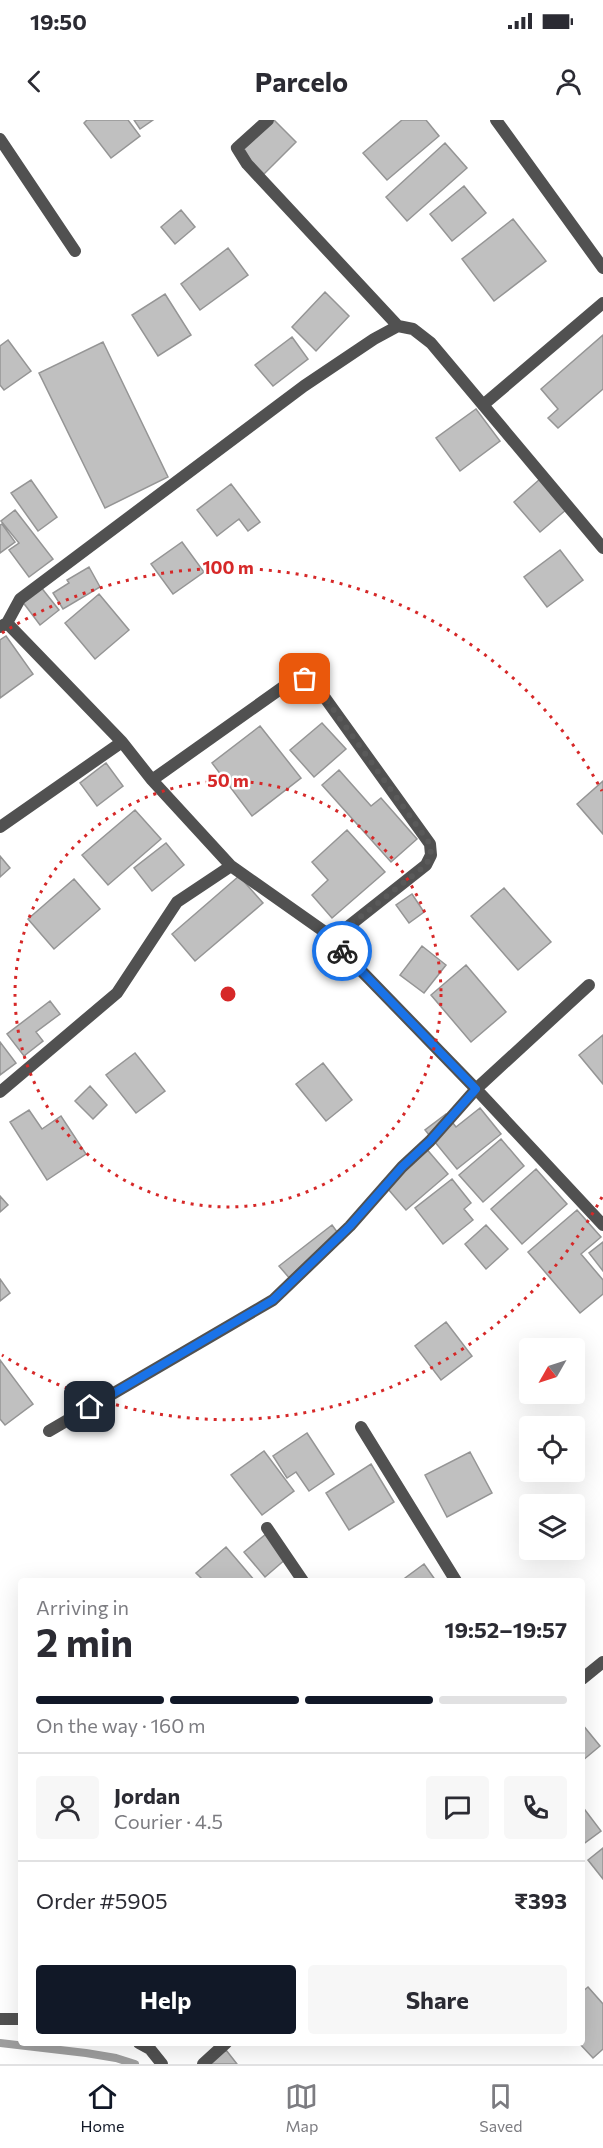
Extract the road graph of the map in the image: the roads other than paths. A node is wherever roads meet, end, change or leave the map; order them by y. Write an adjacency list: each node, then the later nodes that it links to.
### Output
1 (268, 120): 7 (street)
2 (496, 120): 5 (street)
3 (0, 139): 4 (street)
4 (75, 251)
5 (603, 268)
6 (603, 303): 8 (street)
7 (398, 326): 8 (street); 10 (street)
8 (483, 405): 9 (street)
9 (603, 548)
10 (4, 625): 11 (street)
11 (122, 742): 12 (street); 13 (street)
12 (152, 780): 14 (street); 15 (street)
13 (0, 826)
14 (231, 866): 15 (street); 18 (street)
15 (339, 942): 17 (street)
16 (589, 985): 17 (street)
17 (476, 1089): 19 (street); 21 (street)
18 (0, 1092)
19 (603, 1225)
20 (361, 1427): 24 (street)
21 (49, 1431)
22 (267, 1528): 23 (street)
23 (301, 1578)
24 (454, 1578)
25 (603, 1662): 26 (street)
26 (585, 1677)
27 (0, 2019): 28 (street)
28 (18, 2019)
29 (144, 2046): 31 (street)
30 (223, 2046): 32 (street)
31 (162, 2064)
32 (203, 2064)

